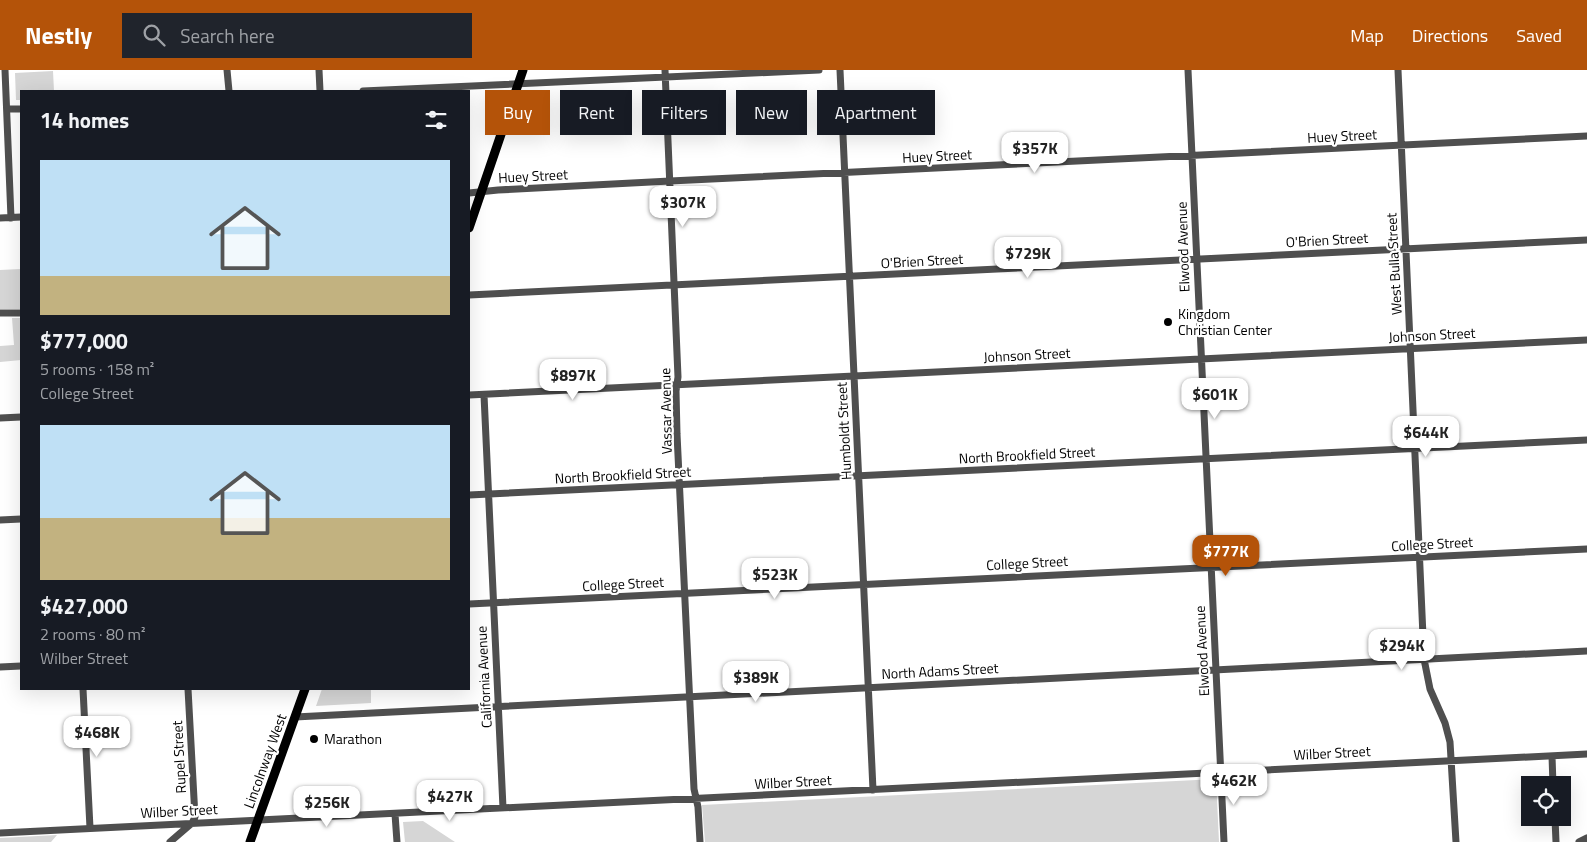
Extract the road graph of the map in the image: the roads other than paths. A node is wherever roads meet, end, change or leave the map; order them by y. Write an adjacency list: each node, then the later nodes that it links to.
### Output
1 (5, 70): 14 (street)
2 (228, 70): 11 (street)
3 (319, 70): 12 (street)
4 (523, 70): 10 (main road)
5 (820, 70): 9 (street)
6 (840, 70): 19 (street, Humboldt Street)
7 (1188, 70): 18 (street, Elwood Avenue)
8 (1398, 70): 17 (street, West Bulla Street)
9 (665, 74): 10 (street); 20 (street, Vassar Avenue)
10 (517, 84): 13 (street); 21 (main road)
11 (229, 90)
12 (320, 90)
13 (385, 90)
14 (7, 109): 15 (street); 25 (street)
15 (20, 109)
16 (1587, 136): 17 (street, Huey Street)
17 (1401, 145): 18 (street, Huey Street); 28 (street, West Bulla Street)
18 (1192, 156): 19 (street, Huey Street); 29 (street, Elwood Avenue)
19 (846, 173): 20 (street, Huey Street); 30 (street, Humboldt Street)
20 (670, 181): 21 (street, Huey Street); 31 (street, Vassar Avenue)
21 (482, 192): 22 (street, Huey Street); 26 (main road)
22 (470, 193)
23 (20, 217): 25 (street)
24 (0, 218): 25 (street)
25 (12, 218)
26 (470, 225)
27 (1587, 240): 28 (street, O'Brien Street)
28 (1406, 249): 29 (street, O'Brien Street); 36 (street, West Bulla Street)
29 (1196, 259): 30 (street, O'Brien Street); 37 (street, Elwood Avenue)
30 (850, 277): 31 (street, O'Brien Street); 38 (street, Humboldt Street)
31 (674, 286): 32 (street, O'Brien Street); 39 (street, Vassar Avenue)
32 (470, 295)
33 (0, 313): 34 (street)
34 (20, 313)
35 (1587, 340): 36 (street, Johnson Street)
36 (1410, 349): 37 (street, Johnson Street); 45 (street, West Bulla Street)
37 (1201, 358): 38 (street, Johnson Street); 46 (street, Elwood Avenue)
38 (854, 376): 39 (street, Johnson Street); 47 (street, Humboldt Street)
39 (676, 385): 41 (street, Johnson Street); 48 (street, Vassar Avenue)
40 (470, 395): 41 (street, Johnson Street)
41 (484, 395): 49 (street, California Avenue)
42 (20, 417): 43 (street)
43 (0, 418)
44 (1587, 440): 45 (street, North Brookfield Street)
45 (1414, 448): 46 (street, North Brookfield Street); 54 (street, West Bulla Street)
46 (1206, 458): 47 (street, North Brookfield Street); 55 (street, Elwood Avenue)
47 (859, 476): 48 (street, North Brookfield Street); 56 (street, Humboldt Street)
48 (680, 485): 49 (street, North Brookfield Street); 57 (street, Vassar Avenue)
49 (488, 494): 50 (street, North Brookfield Street); 58 (street, California Avenue)
50 (470, 495)
51 (20, 519): 52 (street)
52 (0, 520)
53 (1587, 549): 54 (street, College Street)
54 (1420, 557): 55 (street, College Street); 61 (street, West Bulla Street)
55 (1211, 566): 56 (street, College Street); 64 (street, Elwood Avenue)
56 (864, 584): 57 (street, College Street); 65 (street, Humboldt Street)
57 (685, 593): 58 (street, College Street); 69 (street, Vassar Avenue)
58 (493, 603): 59 (street, College Street); 70 (street, California Avenue)
59 (470, 604)
60 (1587, 651): 61 (street, North Adams Street)
61 (1424, 659): 64 (street, North Adams Street); 74 (street, West Bulla Street)
62 (20, 666): 63 (street)
63 (0, 667)
64 (1216, 669): 65 (street, North Adams Street); 75 (street, Elwood Avenue)
65 (869, 687): 69 (street, North Adams Street); 77 (street, Humboldt Street)
66 (83, 690): 84 (street)
67 (188, 690): 82 (street, Rupel Street)
68 (305, 690): 71 (main road, Lincolnway West)
69 (690, 696): 70 (street, North Adams Street); 78 (street, Vassar Avenue)
70 (498, 705): 71 (street, North Adams Street); 79 (street, California Avenue)
71 (295, 717): 81 (main road, Lincolnway West)
72 (1587, 754): 73 (street, Wilber Street)
73 (1552, 756): 74 (street, Wilber Street); 76 (street)
74 (1452, 760): 75 (street, Wilber Street); 92 (street, West Bulla Street)
75 (1221, 771): 77 (street, Wilber Street); 91 (street, Elwood Avenue)
76 (1553, 776)
77 (873, 790): 78 (street, Wilber Street)
78 (696, 799): 79 (street, Wilber Street); 90 (street, Vassar Avenue)
79 (503, 808): 80 (street, Wilber Street)
80 (395, 814): 81 (street, Wilber Street); 89 (street)
81 (258, 819): 82 (street, Wilber Street); 88 (main road, Lincolnway West)
82 (192, 823): 84 (street, Wilber Street); 87 (street)
83 (1555, 826): 93 (street)
84 (90, 828): 85 (street, Wilber Street)
85 (0, 833)
86 (1587, 838): 94 (street)
87 (170, 842)
88 (250, 842)
89 (397, 842)
90 (700, 842)
91 (1224, 842)
92 (1456, 842)
93 (1556, 842)
94 (1579, 842)

